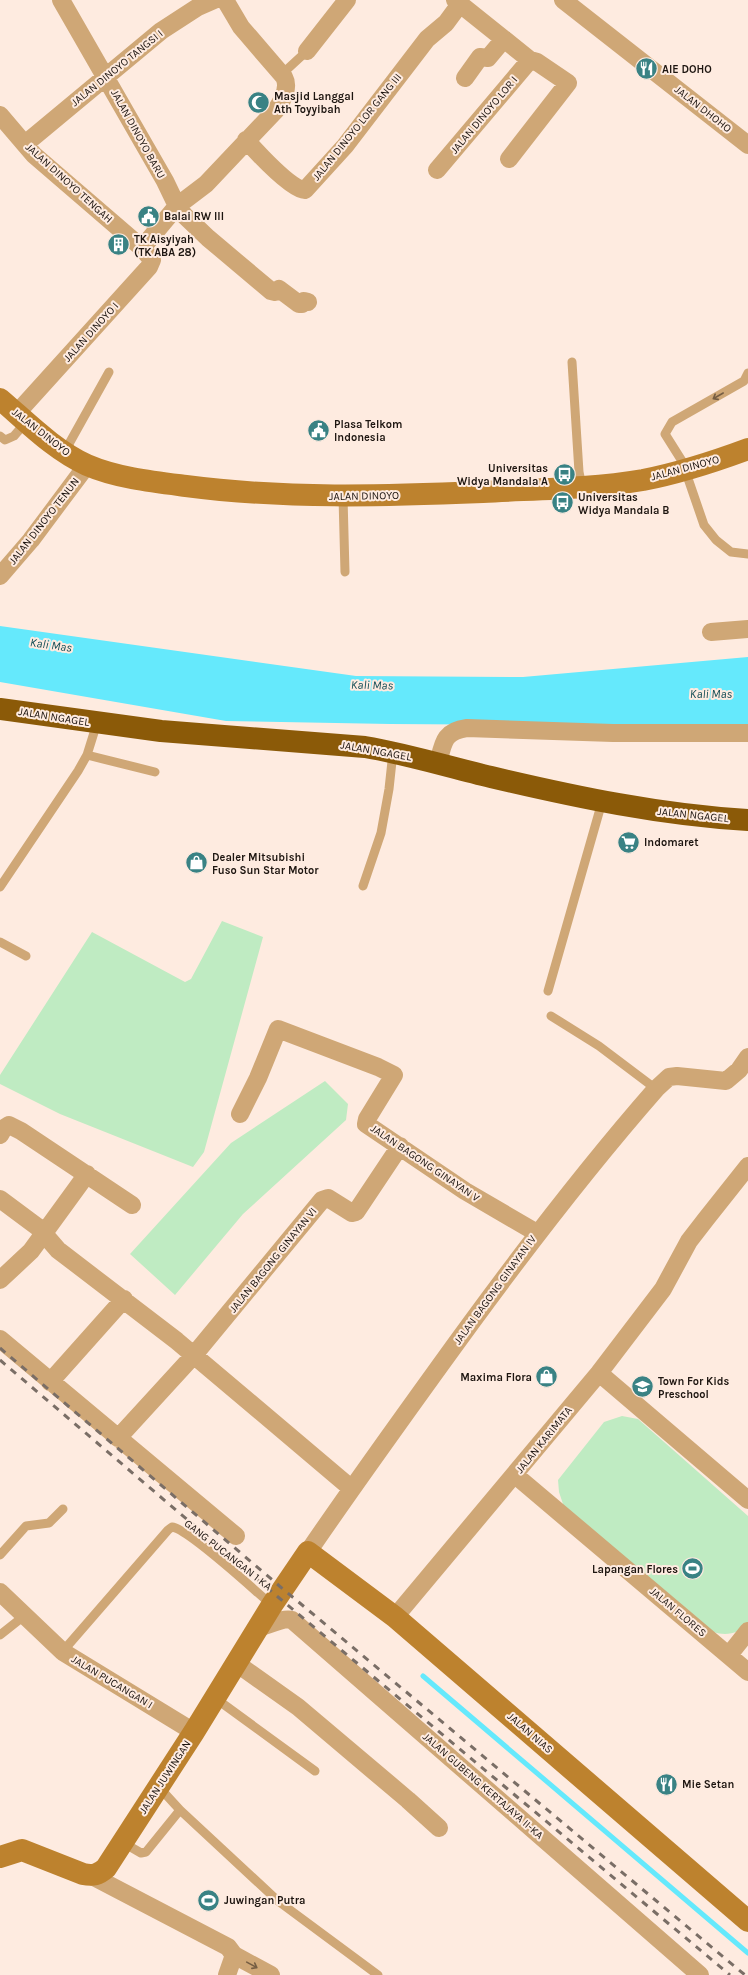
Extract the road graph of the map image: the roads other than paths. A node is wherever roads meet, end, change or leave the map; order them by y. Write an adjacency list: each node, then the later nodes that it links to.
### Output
1 (62, 0): 11 (street, JALAN DINOYO BARU)
2 (225, 0): 10 (street)
3 (347, 0): 8 (street)
4 (563, 0): 16 (street, JALAN DHOHO)
5 (208, 1): 11 (street, JALAN DINOYO TANGSI I)
6 (457, 2): 7 (street); 14 (street, JALAN DINOYO LOR GANG III)
7 (504, 39): 9 (street); 12 (street)
8 (307, 51): 10 (lane)
9 (530, 60): 17 (street); 18 (street, JALAN DINOYO LOR I)
10 (282, 74): 14 (street)
11 (106, 76): 15 (street, JALAN DINOYO TANGSI I); 19 (street, JALAN DINOYO BARU)
12 (465, 78)
13 (0, 115): 15 (street, JALAN DINOYO TENGAH)
14 (246, 140): 19 (street)
15 (25, 144): 20 (street, JALAN DINOYO TENGAH)
16 (748, 145)
17 (509, 159)
18 (437, 170)
19 (177, 206): 20 (street); 21 (street, JALAN DINOYO BARU)
20 (142, 248): 26 (street, JALAN DINOYO I)
21 (308, 302)
22 (572, 362): 32 (lane)
23 (109, 372): 29 (lane)
24 (748, 373): 31 (lane, one-way to 31)
25 (0, 399): 26 (street, JALAN DINOYO)
26 (21, 417): 27 (lane); 29 (street, JALAN DINOYO)
27 (0, 436)
28 (748, 449): 31 (street, JALAN DINOYO)
29 (66, 454): 30 (street, JALAN DINOYO)
30 (87, 465): 33 (street, JALAN DINOYO); 36 (street, JALAN DINOYO TENUN)
31 (684, 471): 32 (street, JALAN DINOYO); 34 (lane)
32 (582, 487): 33 (street, JALAN DINOYO)
33 (343, 497): 35 (lane)
34 (748, 554)
35 (345, 572)
36 (0, 576)
37 (748, 629): 38 (street)
38 (711, 632)
39 (0, 709): 40 (highway, JALAN NGAGEL)
40 (97, 723): 42 (highway, JALAN NGAGEL); 43 (lane)
41 (748, 733): 44 (street)
42 (393, 752): 44 (highway, JALAN NGAGEL); 48 (lane)
43 (87, 755): 45 (lane); 49 (lane)
44 (438, 764): 46 (highway, JALAN NGAGEL)
45 (155, 772)
46 (602, 802): 47 (highway, JALAN NGAGEL); 52 (lane)
47 (748, 820)
48 (363, 886)
49 (0, 888)
50 (0, 942): 51 (lane)
51 (26, 956)
52 (548, 991)
53 (551, 1016): 55 (lane)
54 (748, 1057): 55 (street, JALAN BAGONG GINAYAN IV)
55 (656, 1089): 63 (street, JALAN BAGONG GINAYAN IV)
56 (240, 1114): 58 (street, JALAN BAGONG GINAYAN V)
57 (0, 1135): 60 (street)
58 (400, 1146): 63 (street, JALAN BAGONG GINAYAN V); 68 (street, JALAN BAGONG GINAYAN VI)
59 (748, 1166): 69 (street, JALAN KARIMATA)
60 (87, 1174): 62 (street); 64 (street)
61 (0, 1199): 64 (street)
62 (132, 1205)
63 (537, 1233): 73 (street, JALAN BAGONG GINAYAN IV)
64 (44, 1234): 65 (street); 66 (street)
65 (0, 1280)
66 (124, 1299): 68 (street); 70 (street)
67 (0, 1339): 70 (street)
68 (194, 1355): 71 (street, JALAN BAGONG GINAYAN VI); 73 (street)
69 (599, 1373): 72 (street, JALAN KARIMATA); 74 (street)
70 (50, 1382): 71 (street)
71 (118, 1438): 76 (street)
72 (515, 1475): 82 (street, JALAN KARIMATA); 87 (street, JALAN FLORES)
73 (351, 1488): 77 (street, JALAN BAGONG GINAYAN IV)
74 (748, 1500)
75 (62, 1509): 78 (lane)
76 (236, 1536)
77 (308, 1552): 80 (street, JALAN BAGONG GINAYAN IV); 82 (street, JALAN NIAS)
78 (0, 1555)
79 (0, 1592): 81 (street, JALAN PUCANGAN I)
80 (278, 1597): 83 (street, JALAN JUWINGAN); 86 (lane, GANG PUCANGAN 1 KA)
81 (24, 1616): 85 (lane); 86 (street, JALAN PUCANGAN I)
82 (395, 1617): 99 (street, JALAN NIAS)
83 (258, 1628): 88 (street, JALAN JUWINGAN); 104 (street, JALAN GUBENG KERTAJAYA II-KA)
84 (748, 1631): 87 (street)
85 (0, 1635)
86 (63, 1651): 91 (street, JALAN PUCANGAN I)
87 (729, 1654): 89 (street, JALAN FLORES)
88 (236, 1663): 90 (street, JALAN JUWINGAN); 95 (street)
89 (748, 1672)
90 (215, 1698): 91 (street, JALAN JUWINGAN); 92 (lane)
91 (194, 1732): 93 (street, JALAN JUWINGAN)
92 (315, 1771)
93 (158, 1786): 94 (lane); 96 (street, JALAN JUWINGAN)
94 (180, 1810): 96 (lane); 103 (lane)
95 (438, 1828)
96 (122, 1842): 98 (street, JALAN JUWINGAN)
97 (0, 1857): 98 (street)
98 (92, 1876): 100 (street)
99 (748, 1921)
100 (231, 1951): 101 (street); 102 (street, one-way to 102)
101 (227, 1975)
102 (270, 1975)
103 (378, 1975)
104 (700, 1975)

